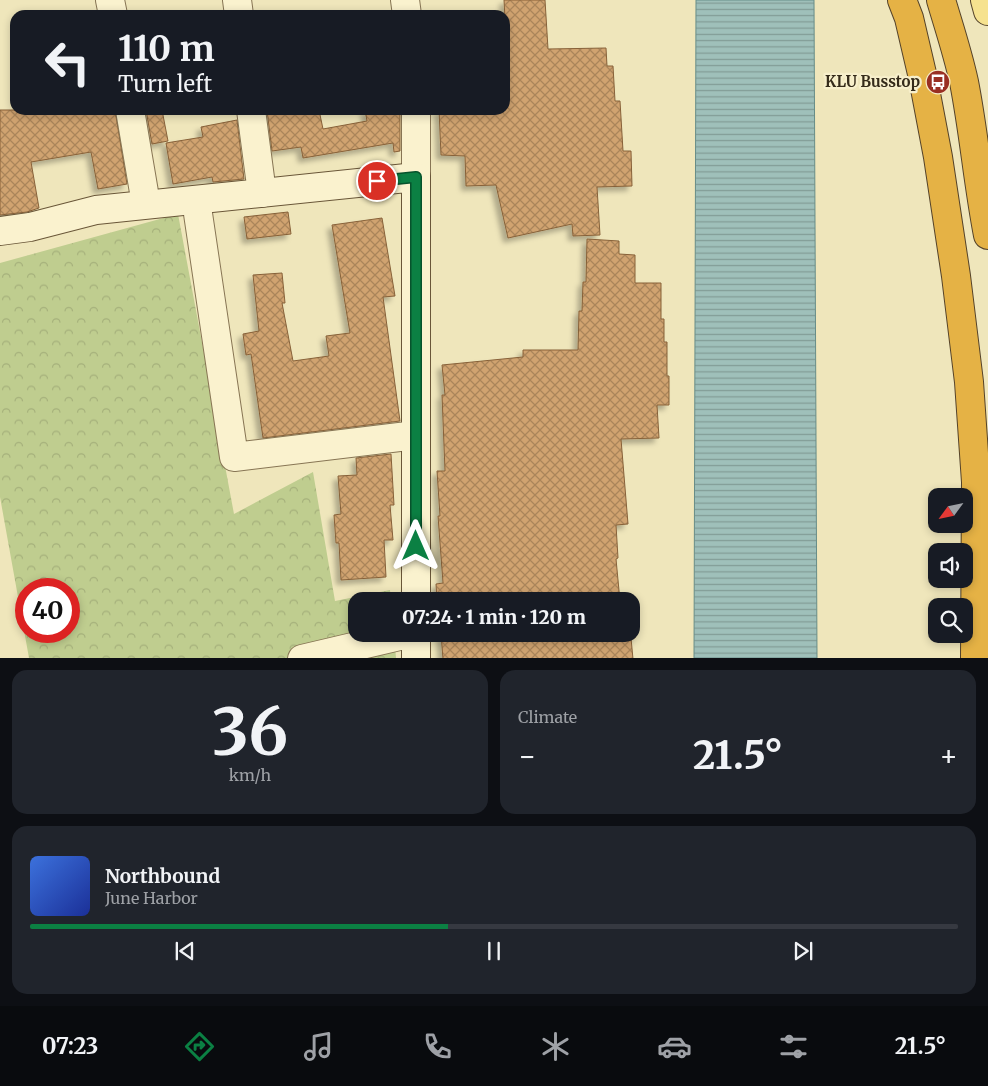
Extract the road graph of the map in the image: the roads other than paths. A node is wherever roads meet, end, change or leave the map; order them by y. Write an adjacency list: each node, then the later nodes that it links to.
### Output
1 (941, 0): 11 (highway)
2 (985, 0): 4 (main road)
3 (905, 9): 13 (highway)
4 (988, 11)
5 (131, 115): 12 (street)
6 (252, 115): 9 (street)
7 (416, 115): 8 (street)
8 (416, 177): 9 (street); 16 (street)
9 (262, 193): 10 (street)
10 (196, 200): 12 (street); 16 (street)
11 (985, 202): 13 (highway); 15 (highway)
12 (146, 204): 14 (street)
13 (945, 204): 22 (highway)
14 (0, 231)
15 (988, 235)
16 (416, 435): 17 (street)
17 (416, 592)
18 (373, 642): 20 (street)
19 (416, 642): 21 (street)
20 (302, 658)
21 (416, 658)
22 (975, 658)

